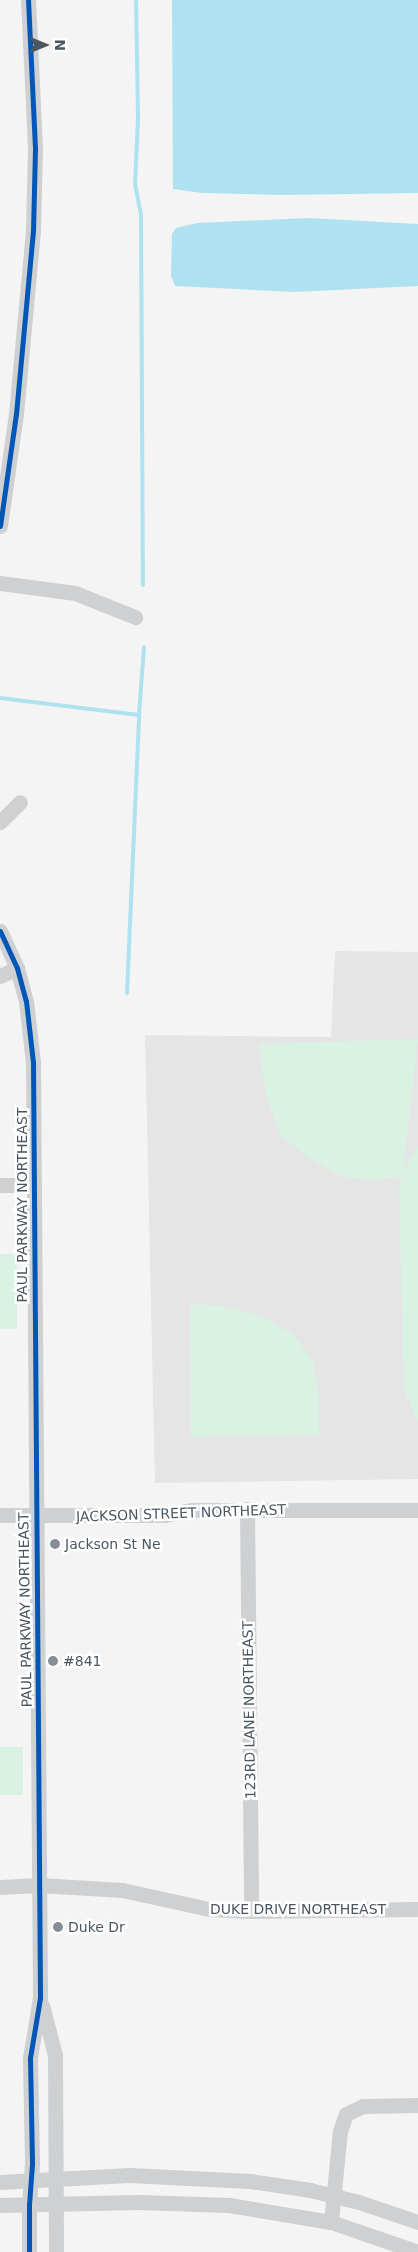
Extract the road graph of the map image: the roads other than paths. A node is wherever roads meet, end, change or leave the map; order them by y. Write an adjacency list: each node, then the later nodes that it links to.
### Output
1 (28, 0): 2 (street)
2 (0, 526)
3 (0, 583): 4 (street)
4 (135, 617)
5 (20, 802): 6 (street)
6 (0, 822)
7 (0, 931): 8 (street, PAUL PARKWAY NORTHEAST)
8 (17, 968): 9 (street); 11 (street, PAUL PARKWAY NORTHEAST)
9 (0, 976)
10 (0, 1185): 11 (street)
11 (32, 1185): 15 (street, PAUL PARKWAY NORTHEAST)
12 (247, 1509): 13 (street, JACKSON STREET NORTHEAST); 15 (street, JACKSON STREET NORTHEAST); 19 (street, 123RD LANE NORTHEAST)
13 (418, 1510)
14 (0, 1515): 15 (street, PAUL PARKWAY NORTHEAST)
15 (35, 1516): 16 (street, PAUL PARKWAY NORTHEAST)
16 (39, 1885): 17 (street, DUKE DRIVE NORTHEAST); 19 (street, DUKE DRIVE NORTHEAST); 20 (street, PAUL PARKWAY NORTHEAST)
17 (0, 1887)
18 (418, 1909): 19 (street, DUKE DRIVE NORTHEAST)
19 (251, 1911)
20 (40, 1998): 22 (street, PAUL PARKWAY NORTHEAST); 23 (street, PAUL PARKWAY NORTHEAST)
21 (418, 2105): 25 (street)
22 (56, 2178): 23 (street); 25 (street); 26 (street, PAUL PARKWAY NORTHEAST)
23 (32, 2180): 24 (street); 28 (street, PAUL PARKWAY NORTHEAST)
24 (0, 2182)
25 (335, 2197): 29 (street); 30 (street)
26 (55, 2204): 28 (street); 29 (street); 32 (street, PAUL PARKWAY NORTHEAST)
27 (0, 2205): 28 (street)
28 (29, 2205): 31 (street, PAUL PARKWAY NORTHEAST)
29 (331, 2222): 33 (street)
30 (418, 2222)
31 (29, 2252)
32 (56, 2252)
33 (418, 2252)

